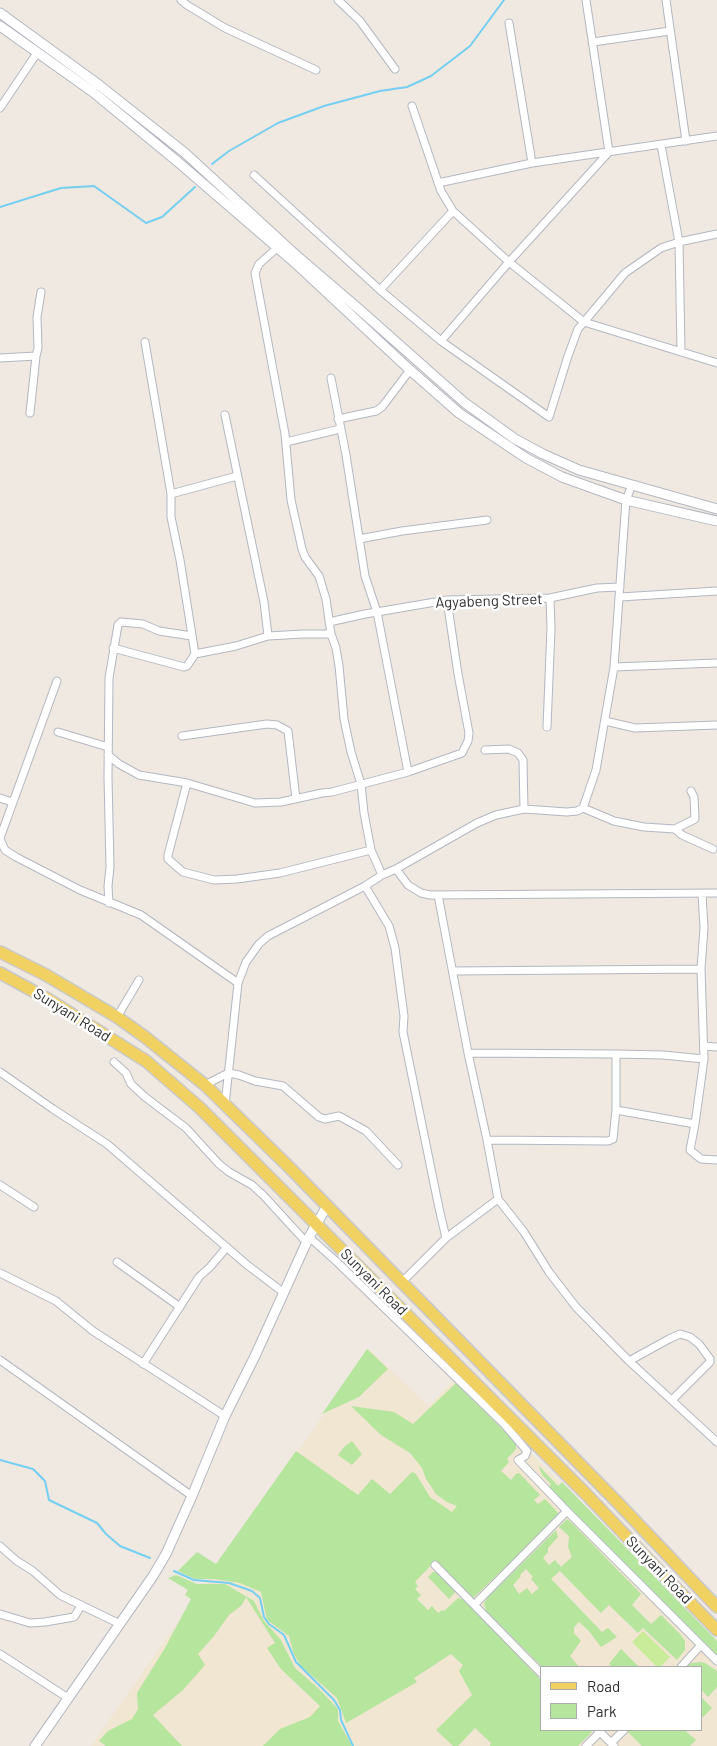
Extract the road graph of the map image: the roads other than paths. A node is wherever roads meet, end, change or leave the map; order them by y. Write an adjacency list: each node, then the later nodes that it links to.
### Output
1 (181, 0): 12 (street)
2 (338, 0): 11 (street)
3 (586, 0): 9 (street)
4 (666, 0): 8 (street)
5 (0, 13): 44 (street)
6 (509, 23): 19 (street)
7 (0, 26): 10 (street)
8 (670, 31): 9 (street); 16 (street)
9 (593, 42): 18 (street)
10 (37, 53): 14 (street); 25 (street)
11 (395, 69)
12 (316, 70)
13 (412, 106): 21 (street)
14 (0, 108)
15 (717, 136): 16 (street)
16 (686, 141): 17 (street)
17 (661, 145): 18 (street); 24 (street)
18 (609, 152): 19 (street); 26 (street)
19 (532, 163): 21 (street)
20 (254, 175): 27 (street)
21 (438, 183): 22 (street)
22 (453, 211): 26 (street); 27 (street)
23 (717, 234): 24 (street)
24 (679, 242): 29 (street); 32 (street)
25 (276, 249): 36 (street); 42 (street)
26 (509, 262): 29 (street); 30 (street)
27 (380, 290): 30 (street)
28 (41, 292): 33 (street)
29 (584, 322): 30 (street); 32 (street)
30 (441, 341)
31 (145, 342): 45 (street)
32 (681, 351): 35 (street)
33 (36, 356): 34 (street); 38 (street)
34 (0, 358)
35 (717, 363)
36 (410, 370): 40 (street); 46 (street)
37 (331, 378): 40 (street)
38 (30, 413)
39 (225, 415): 43 (street)
40 (338, 419): 41 (street)
41 (340, 429): 42 (street); 50 (street)
42 (286, 442): 57 (street)
43 (237, 476): 45 (street); 60 (street)
44 (632, 485): 46 (street); 47 (street)
45 (171, 494): 59 (street)
46 (626, 500): 49 (street); 51 (street)
47 (717, 509)
48 (488, 520): 50 (street)
49 (717, 521)
50 (359, 539): 56 (street)
51 (620, 586): 53 (street); 54 (street, Agyabeng Street)
52 (717, 591): 53 (street)
53 (620, 597): 64 (street)
54 (550, 598): 55 (street, Agyabeng Street); 68 (street)
55 (448, 600): 56 (street, Agyabeng Street); 74 (street)
56 (377, 612): 57 (street, Agyabeng Street); 74 (street)
57 (329, 622): 58 (street)
58 (331, 634): 60 (street); 76 (street)
59 (192, 636): 61 (street); 62 (street)
60 (268, 636): 62 (street)
61 (113, 648): 62 (street); 71 (street)
62 (195, 654)
63 (717, 663): 64 (street)
64 (614, 667): 66 (street)
65 (57, 681): 80 (street)
66 (605, 721): 67 (street); 81 (street)
67 (717, 725)
68 (547, 727)
69 (58, 732): 71 (street)
70 (182, 736): 79 (street)
71 (108, 747): 73 (street)
72 (485, 750): 82 (street)
73 (108, 755): 75 (street); 93 (street)
74 (408, 772): 76 (street)
75 (188, 783): 79 (street); 86 (street)
76 (361, 784): 79 (street); 86 (street)
77 (691, 791): 83 (street)
78 (0, 798): 80 (street)
79 (296, 799)
80 (12, 802): 84 (street)
81 (583, 808): 82 (street); 83 (street)
82 (524, 809): 87 (street)
83 (675, 829): 85 (street)
84 (0, 838): 93 (street)
85 (714, 849)
86 (371, 850): 88 (street)
87 (396, 869): 88 (street); 92 (street)
88 (382, 875): 89 (street)
89 (366, 886): 99 (street); 121 (street)
90 (717, 893): 91 (street)
91 (702, 894): 92 (street); 95 (street)
92 (438, 895): 96 (street)
93 (109, 903): 99 (street)
94 (0, 952): 100 (main road)
95 (701, 969): 96 (street); 101 (street)
96 (453, 971): 103 (street)
97 (0, 973): 120 (main road, Sunyani Road)
98 (139, 980): 100 (street)
99 (238, 984): 108 (street)
100 (117, 1017): 109 (main road)
101 (704, 1046): 102 (street); 105 (street)
102 (717, 1047)
103 (468, 1053): 104 (street); 113 (street)
104 (616, 1054): 105 (street); 111 (street)
105 (704, 1060): 112 (street)
106 (114, 1062): 122 (street)
107 (0, 1072): 123 (street)
108 (228, 1073): 109 (street); 110 (street); 115 (street)
109 (205, 1085): 110 (main road)
110 (225, 1105): 118 (main road)
111 (616, 1110): 112 (street); 113 (street)
112 (696, 1124): 114 (street)
113 (487, 1140): 117 (street)
114 (717, 1160)
115 (398, 1165)
116 (0, 1185): 119 (street)
117 (498, 1199): 121 (street); 130 (street)
118 (327, 1206): 120 (street); 126 (main road)
119 (34, 1208)
120 (317, 1224): 122 (street); 144 (main road, Sunyani Road)
121 (446, 1238): 126 (street)
122 (308, 1240): 127 (street); 136 (street)
123 (227, 1247): 127 (street); 128 (street)
124 (117, 1262): 128 (street)
125 (0, 1273): 131 (street)
126 (402, 1282): 141 (main road)
127 (284, 1293): 133 (street)
128 (180, 1307): 131 (street)
129 (0, 1360): 135 (street)
130 (629, 1361): 132 (street); 132 (street)
131 (143, 1364): 133 (street)
132 (672, 1400): 134 (street)
133 (225, 1416): 135 (street)
134 (717, 1442)
135 (192, 1496): 143 (street)
136 (567, 1511): 139 (street); 145 (street)
137 (0, 1546): 140 (street)
138 (435, 1564): 139 (street)
139 (475, 1604): 149 (street)
140 (81, 1606): 142 (street); 143 (street)
141 (717, 1607)
142 (0, 1614)
143 (120, 1624): 150 (street)
144 (717, 1630)
145 (702, 1645): 147 (street); 148 (street)
146 (0, 1654): 150 (street)
147 (717, 1661)
148 (681, 1666)
149 (540, 1672)
150 (68, 1698): 154 (street)
151 (599, 1731): 153 (street); 155 (street)
152 (623, 1731): 153 (street)
153 (613, 1745)
154 (35, 1746)
155 (586, 1746)

